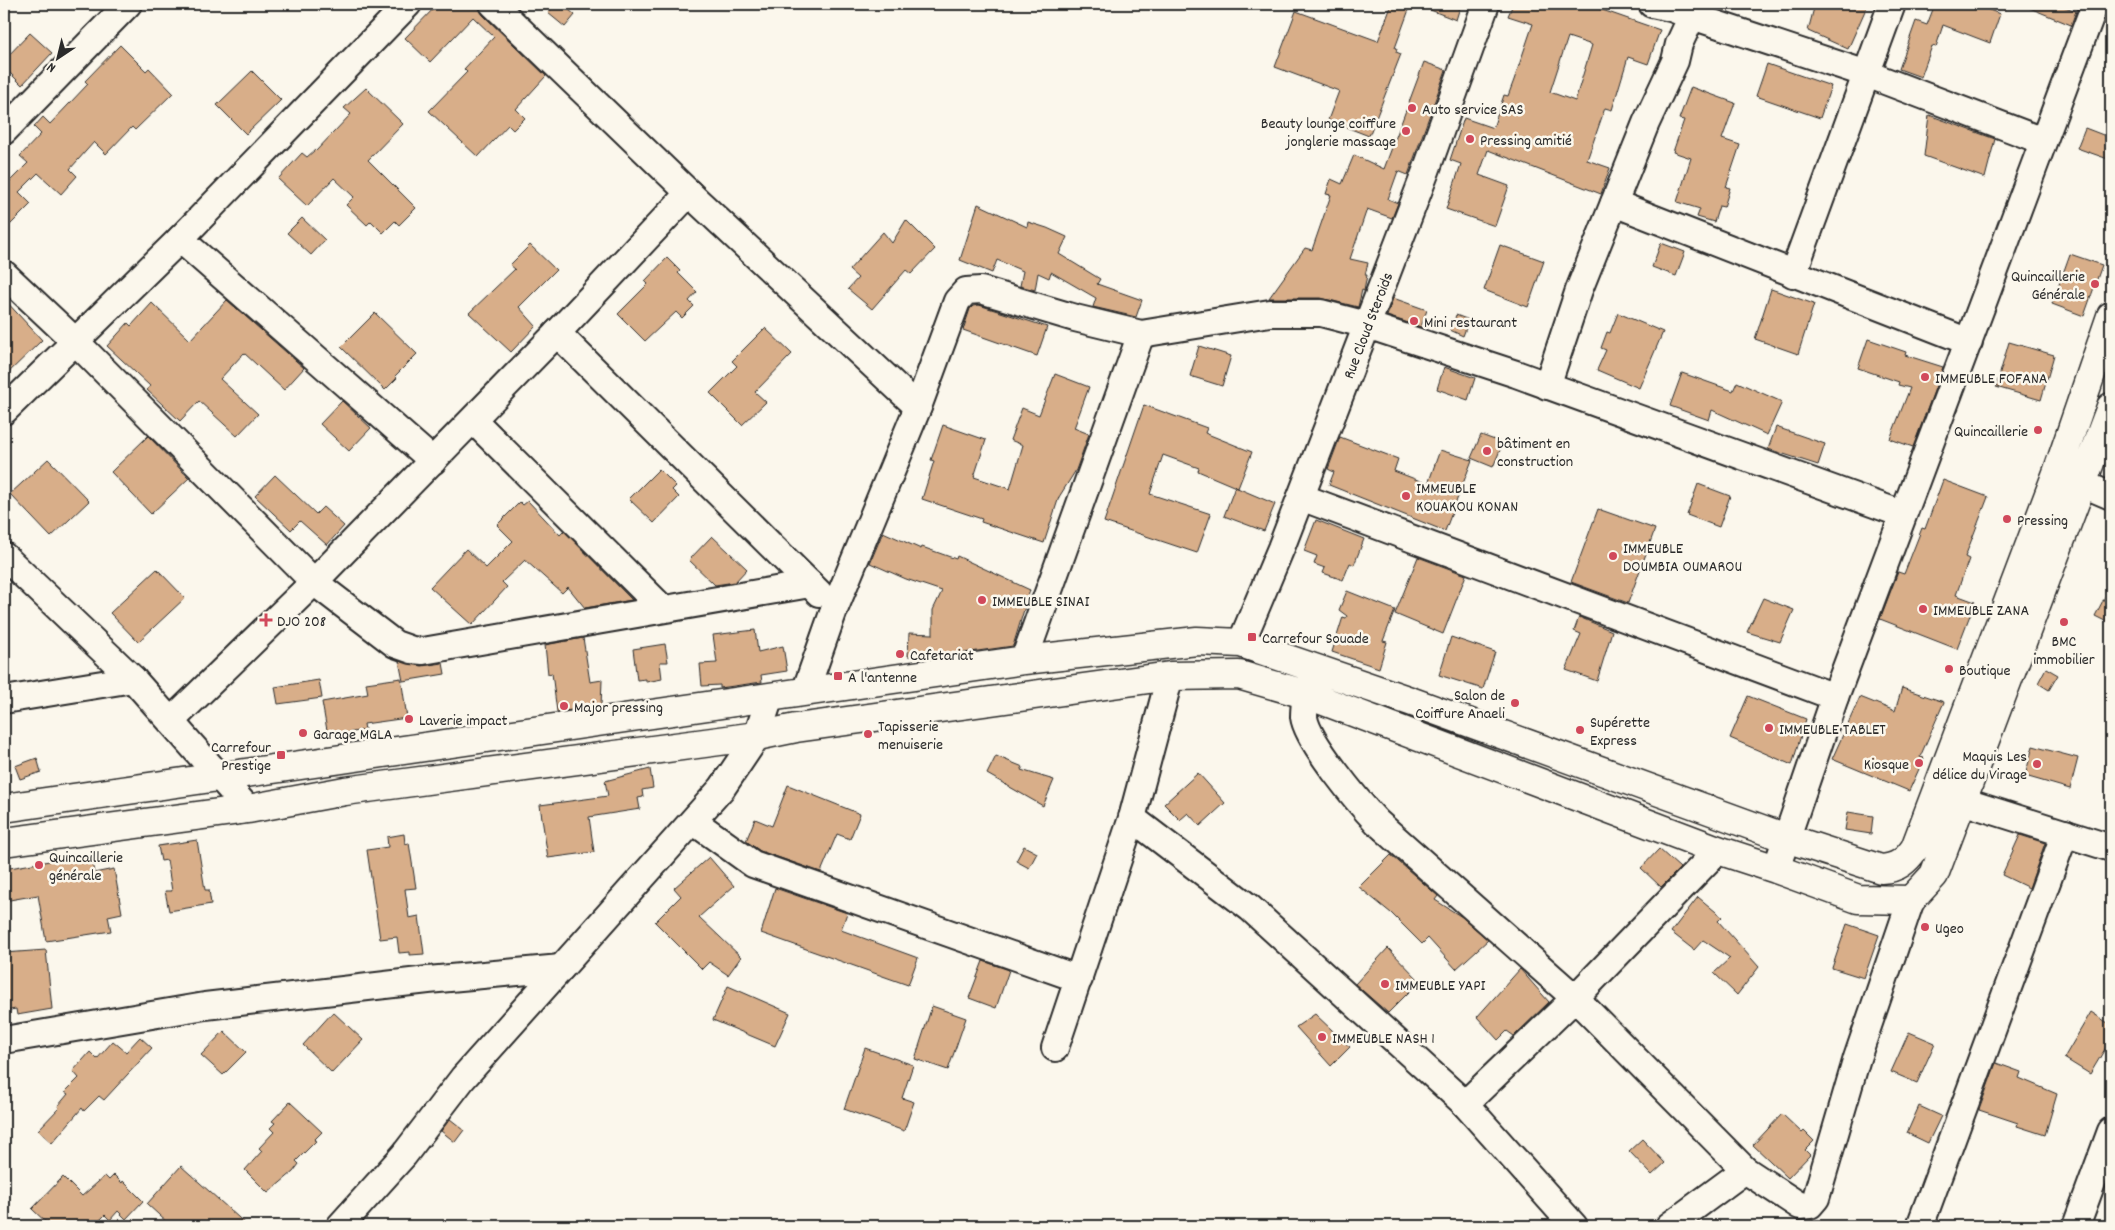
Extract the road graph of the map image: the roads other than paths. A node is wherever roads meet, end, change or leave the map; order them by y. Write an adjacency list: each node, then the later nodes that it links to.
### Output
1 (128, 4): 10 (street)
2 (408, 4): 14 (street)
3 (493, 4): 12 (street)
4 (1486, 4): 18 (street, Rue Cloud Steroids)
5 (1652, 4): 8 (street)
6 (1892, 4): 9 (street)
7 (2095, 4): 11 (street)
8 (1692, 16): 9 (street); 13 (street)
9 (1867, 74): 11 (street); 16 (street)
10 (4, 132)
11 (2044, 141): 22 (street)
12 (689, 193): 19 (street); 24 (street)
13 (1614, 202): 16 (street); 23 (street)
14 (180, 239): 21 (street); 28 (street)
15 (4, 274): 21 (street)
16 (1794, 274): 22 (street)
17 (2111, 316): 29 (main road)
18 (1367, 325): 20 (street); 23 (street); 32 (street, Rue Cloud Steroids)
19 (557, 333): 27 (street); 36 (street)
20 (1141, 334): 24 (street); 40 (street)
21 (76, 342): 26 (street); 35 (street)
22 (1968, 342): 33 (street)
23 (1547, 386): 33 (street)
24 (918, 407): 38 (street)
25 (2111, 407): 30 (main road)
26 (4, 411)
27 (473, 420): 28 (street); 37 (street)
28 (433, 461): 35 (street)
29 (2056, 473): 30 (street); 57 (main road)
30 (2082, 485): 31 (street); 51 (main road)
31 (2111, 496)
32 (1301, 497): 39 (street, Rue Cloud Steroids); 46 (street)
33 (1902, 514): 46 (street)
34 (4, 556): 42 (street)
35 (314, 582): 37 (street); 48 (street)
36 (810, 584): 37 (street); 38 (street)
37 (663, 609)
38 (834, 610): 43 (street)
39 (1241, 643): 40 (main road); 57 (main road)
40 (1024, 660): 43 (main road)
41 (1170, 676): 44 (main road); 49 (main road); 54 (street)
42 (133, 680): 47 (street); 48 (street)
43 (805, 692): 45 (main road)
44 (1308, 695): 60 (main road); 65 (street)
45 (770, 697): 49 (street); 50 (main road)
46 (1835, 697): 57 (street)
47 (4, 700)
48 (172, 720): 50 (street)
49 (757, 736): 53 (main road); 55 (street)
50 (220, 775): 52 (main road); 53 (street)
51 (1962, 801): 56 (street); 62 (main road)
52 (4, 808)
53 (248, 809): 58 (main road)
54 (1132, 818): 64 (street); 68 (street)
55 (693, 821): 63 (street); 64 (street)
56 (2065, 832): 59 (street); 76 (street)
57 (1786, 838): 61 (street)
58 (4, 842)
59 (2111, 848)
60 (1718, 850): 61 (main road); 65 (street)
61 (1776, 868): 62 (main road)
62 (1911, 900): 71 (street)
63 (560, 968): 66 (street); 72 (street)
64 (1078, 978): 67 (street)
65 (1575, 998): 68 (street); 70 (street)
66 (4, 1040)
67 (1056, 1048)
68 (1465, 1104): 73 (street)
69 (2111, 1131): 77 (street)
70 (1744, 1170): 71 (street); 74 (street)
71 (1800, 1206): 75 (street)
72 (340, 1226)
73 (1574, 1226)
74 (1669, 1226)
75 (1816, 1226)
76 (1920, 1226)
77 (2076, 1226)

